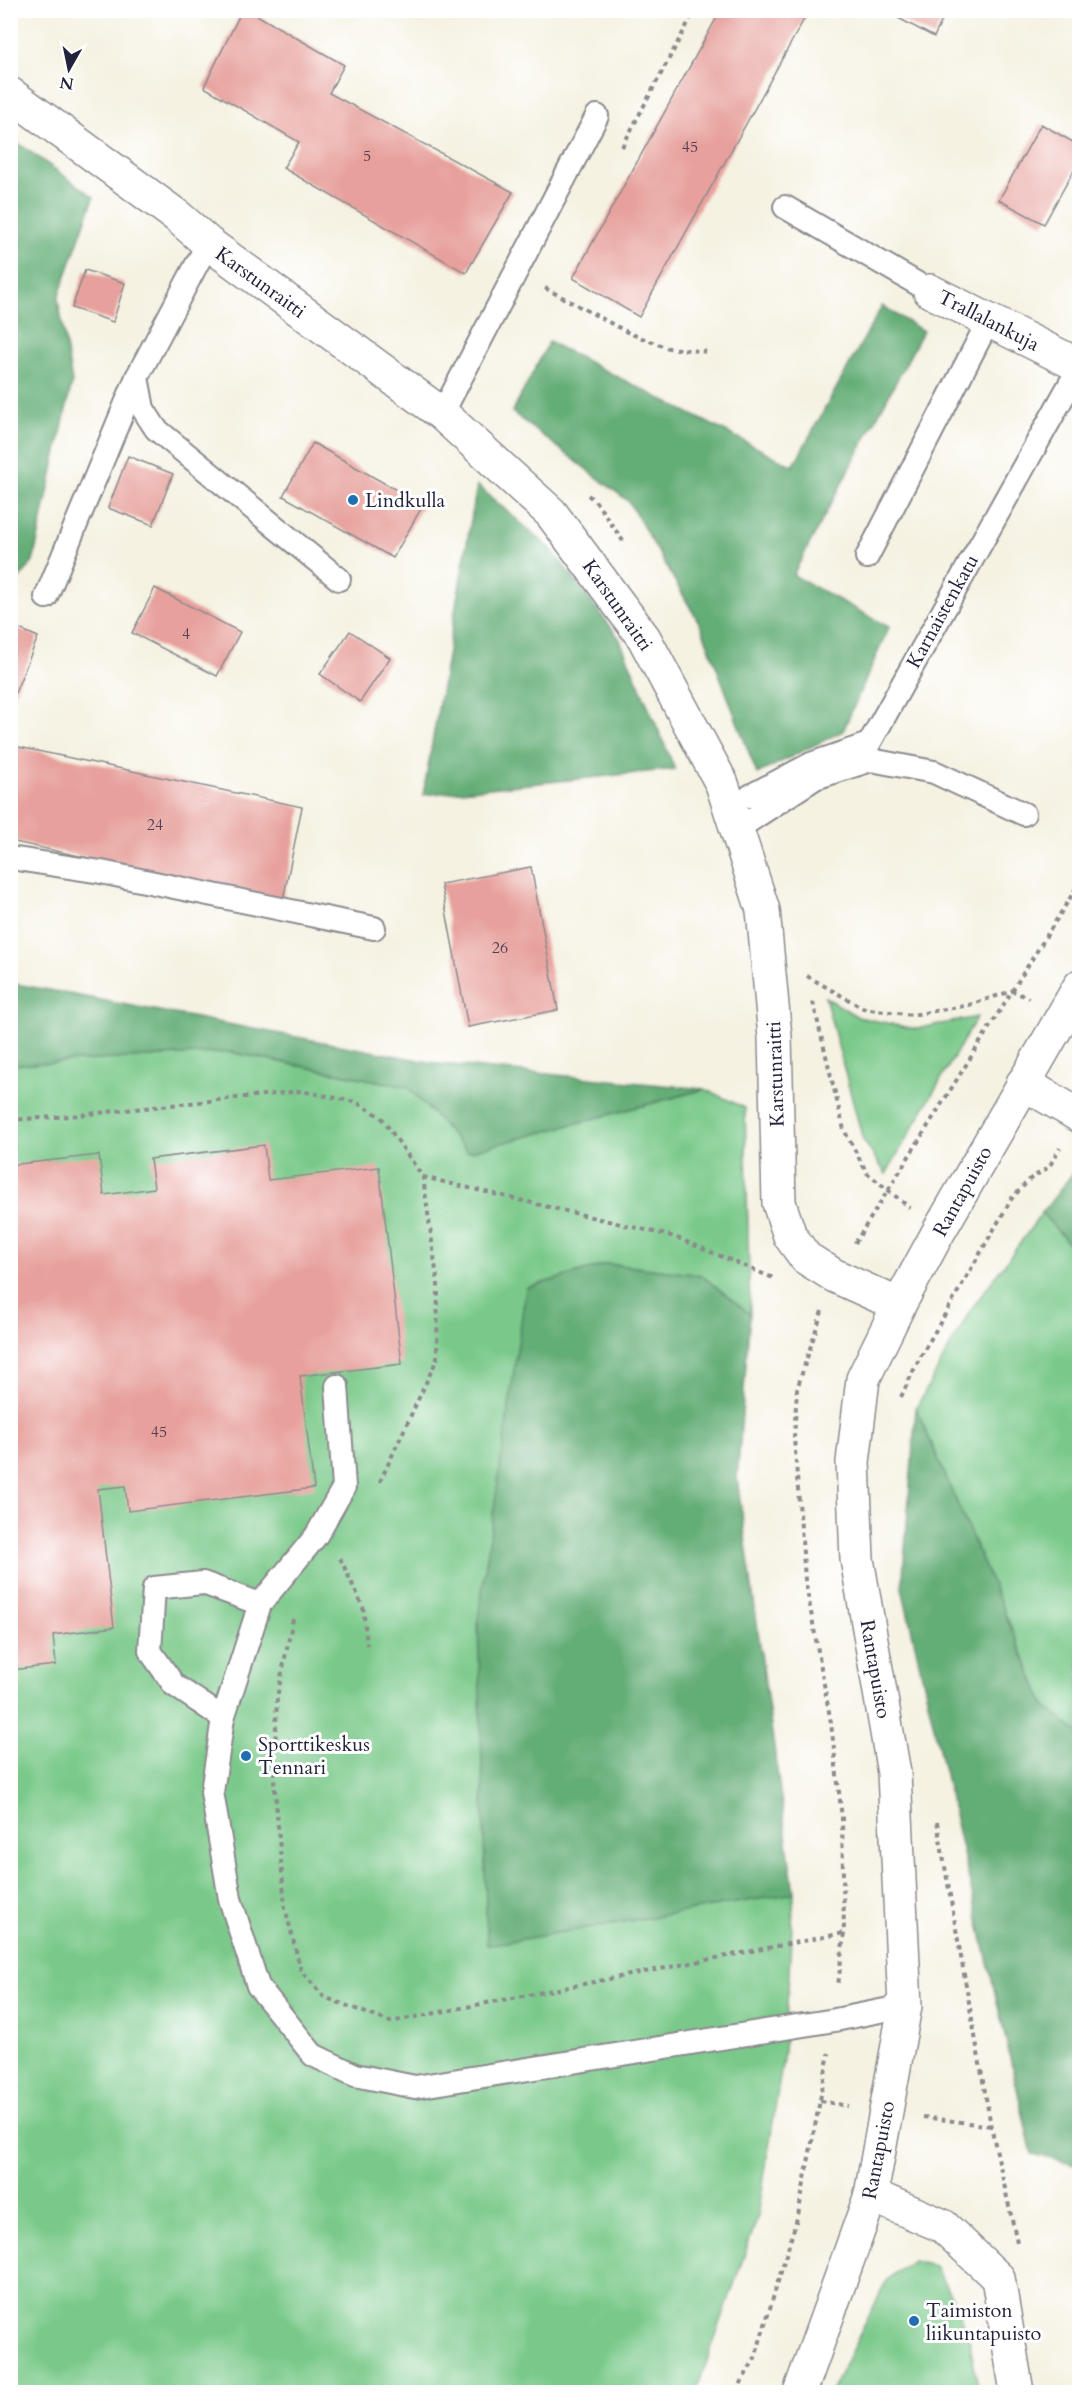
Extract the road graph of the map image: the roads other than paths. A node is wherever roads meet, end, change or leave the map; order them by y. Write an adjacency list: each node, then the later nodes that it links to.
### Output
1 (10, 94): 4 (street, Karstunraitti)
2 (597, 116): 9 (lane)
3 (785, 207): 5 (lane)
4 (208, 243): 8 (lane); 9 (street, Karstunraitti)
5 (930, 291): 6 (street, Trallalankuja)
6 (989, 320): 7 (street, Trallalankuja); 10 (lane)
7 (1079, 366): 13 (lane, Karnaistenkatu)
8 (137, 377): 11 (lane); 12 (lane)
9 (442, 414): 15 (street, Karstunraitti)
10 (867, 557)
11 (339, 579)
12 (46, 597)
13 (750, 796)
14 (1024, 814): 15 (lane)
15 (736, 829): 21 (street, Karstunraitti)
16 (10, 858): 17 (lane)
17 (374, 928)
18 (1080, 986): 19 (street, Rantapuisto)
19 (1023, 1083): 20 (street); 21 (street, Rantapuisto)
20 (1079, 1115)
21 (899, 1305): 25 (street, Rantapuisto)
22 (337, 1386): 23 (lane)
23 (260, 1604): 24 (lane); 24 (lane)
24 (223, 1718): 25 (lane)
25 (905, 2006): 26 (street, Rantapuisto)
26 (871, 2195): 27 (street, Rantapuisto); 28 (street)
27 (801, 2392)
28 (1017, 2392)

